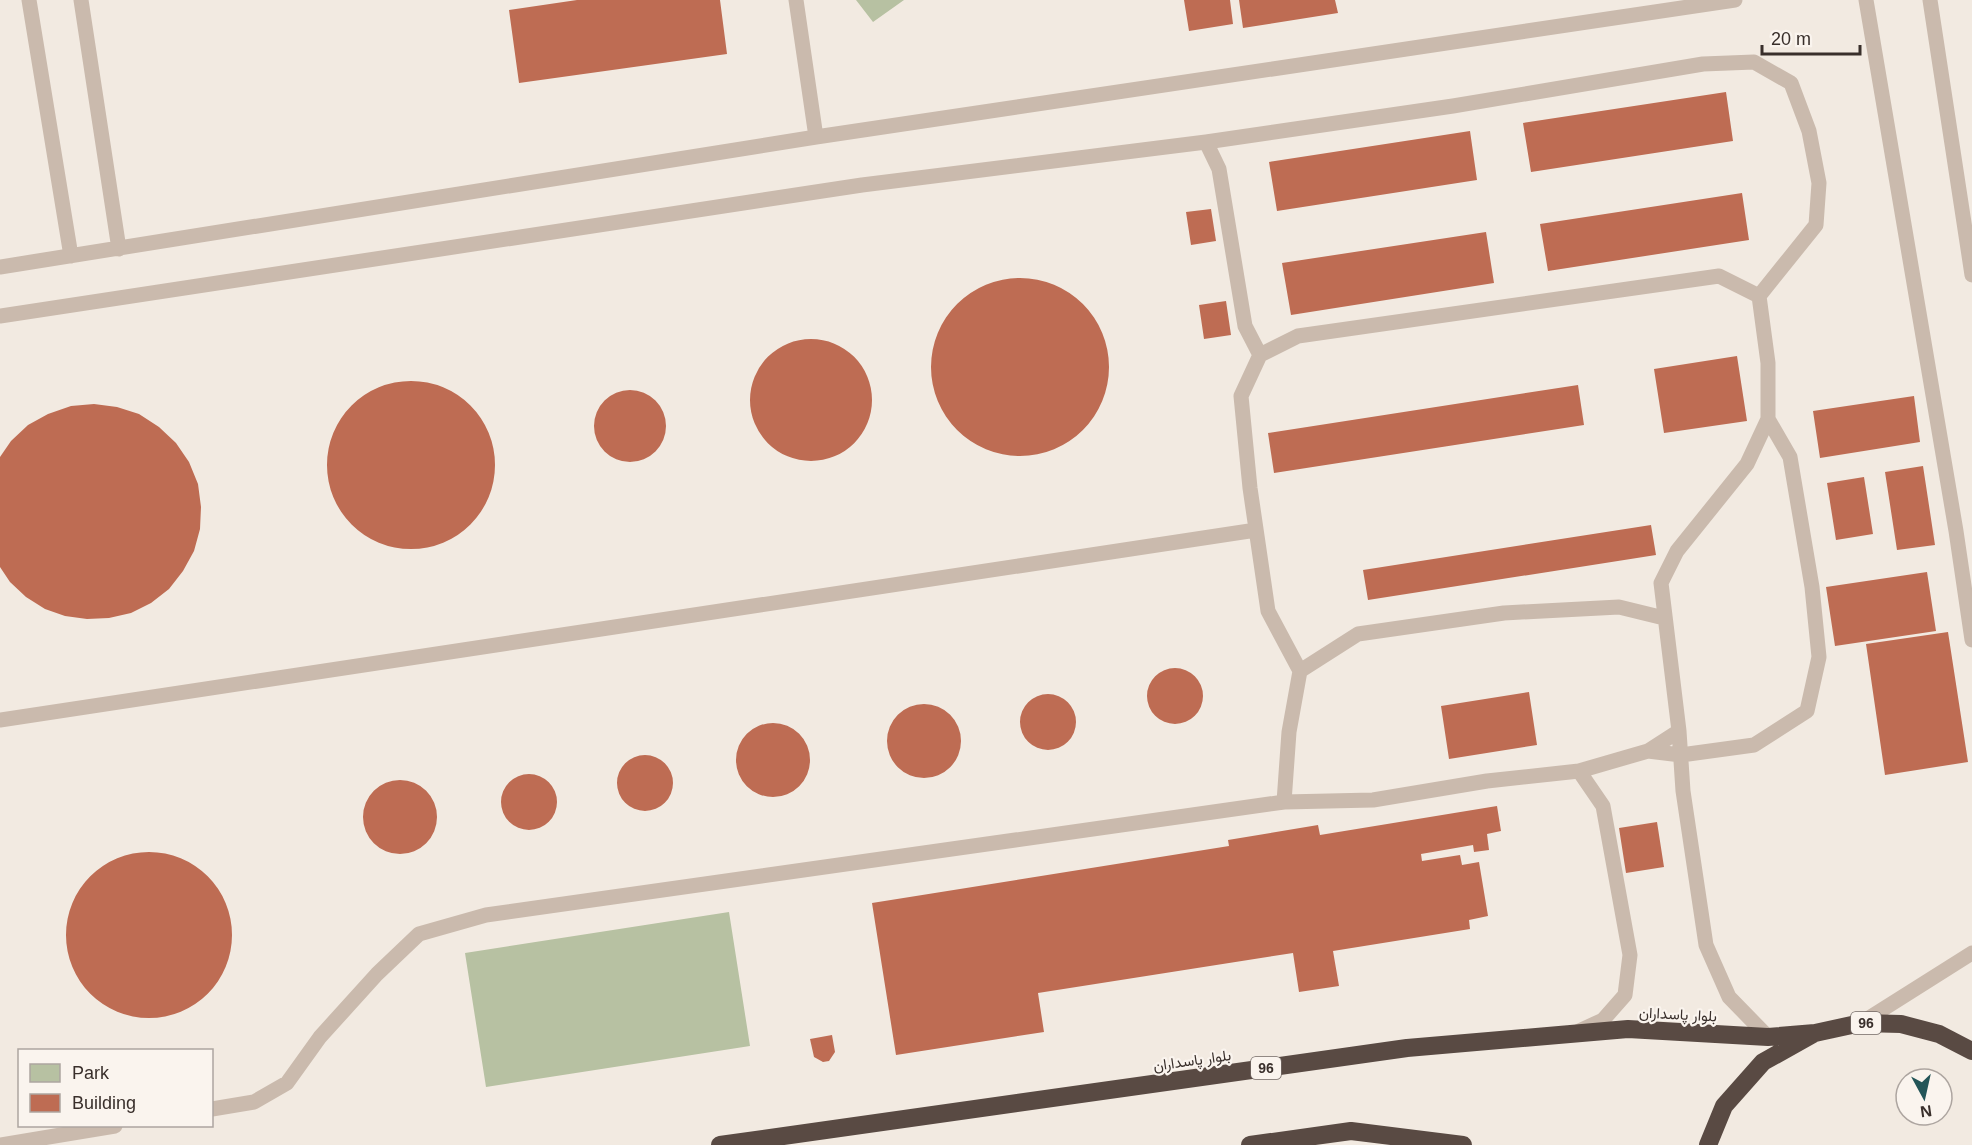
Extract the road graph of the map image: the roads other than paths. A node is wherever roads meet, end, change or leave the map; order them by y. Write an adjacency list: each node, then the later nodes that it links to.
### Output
1 (29, 0): 10 (lane)
2 (81, 0): 9 (lane)
3 (796, 0): 7 (lane)
4 (1736, 0): 7 (lane)
5 (1866, 0): 19 (lane)
6 (1930, 0): 12 (lane)
7 (816, 137): 9 (lane)
8 (1206, 142): 13 (lane); 14 (lane); 15 (lane)
9 (119, 249): 10 (lane)
10 (71, 256): 11 (lane)
11 (0, 267)
12 (1972, 275)
13 (1759, 296): 15 (lane); 16 (lane)
14 (0, 316)
15 (1260, 355): 17 (lane)
16 (1768, 419): 18 (lane); 24 (lane)
17 (1256, 530): 20 (lane); 21 (lane)
18 (1664, 618): 20 (lane); 22 (lane)
19 (1972, 640)
20 (1300, 670): 26 (lane)
21 (0, 720)
22 (1679, 731): 23 (lane); 24 (lane)
23 (1648, 751): 24 (lane); 25 (lane)
24 (1681, 755): 31 (lane)
25 (1580, 771): 26 (lane); 30 (lane)
26 (1284, 802): 33 (lane)
27 (1972, 953): 28 (lane)
28 (1861, 1023): 29 (highway, 96); 32 (highway, 96)
29 (1815, 1033): 31 (highway, بلوار پاسداران / 96); 39 (highway, 96)
30 (1575, 1034): 31 (highway, بلوار پاسداران / 96); 36 (highway, بلوار پاسداران / 96)
31 (1767, 1037)
32 (1972, 1051)
33 (213, 1109)
34 (104, 1127): 35 (lane)
35 (1, 1145)
36 (720, 1145)
37 (1250, 1145): 38 (highway)
38 (1463, 1145)
39 (1708, 1145)

